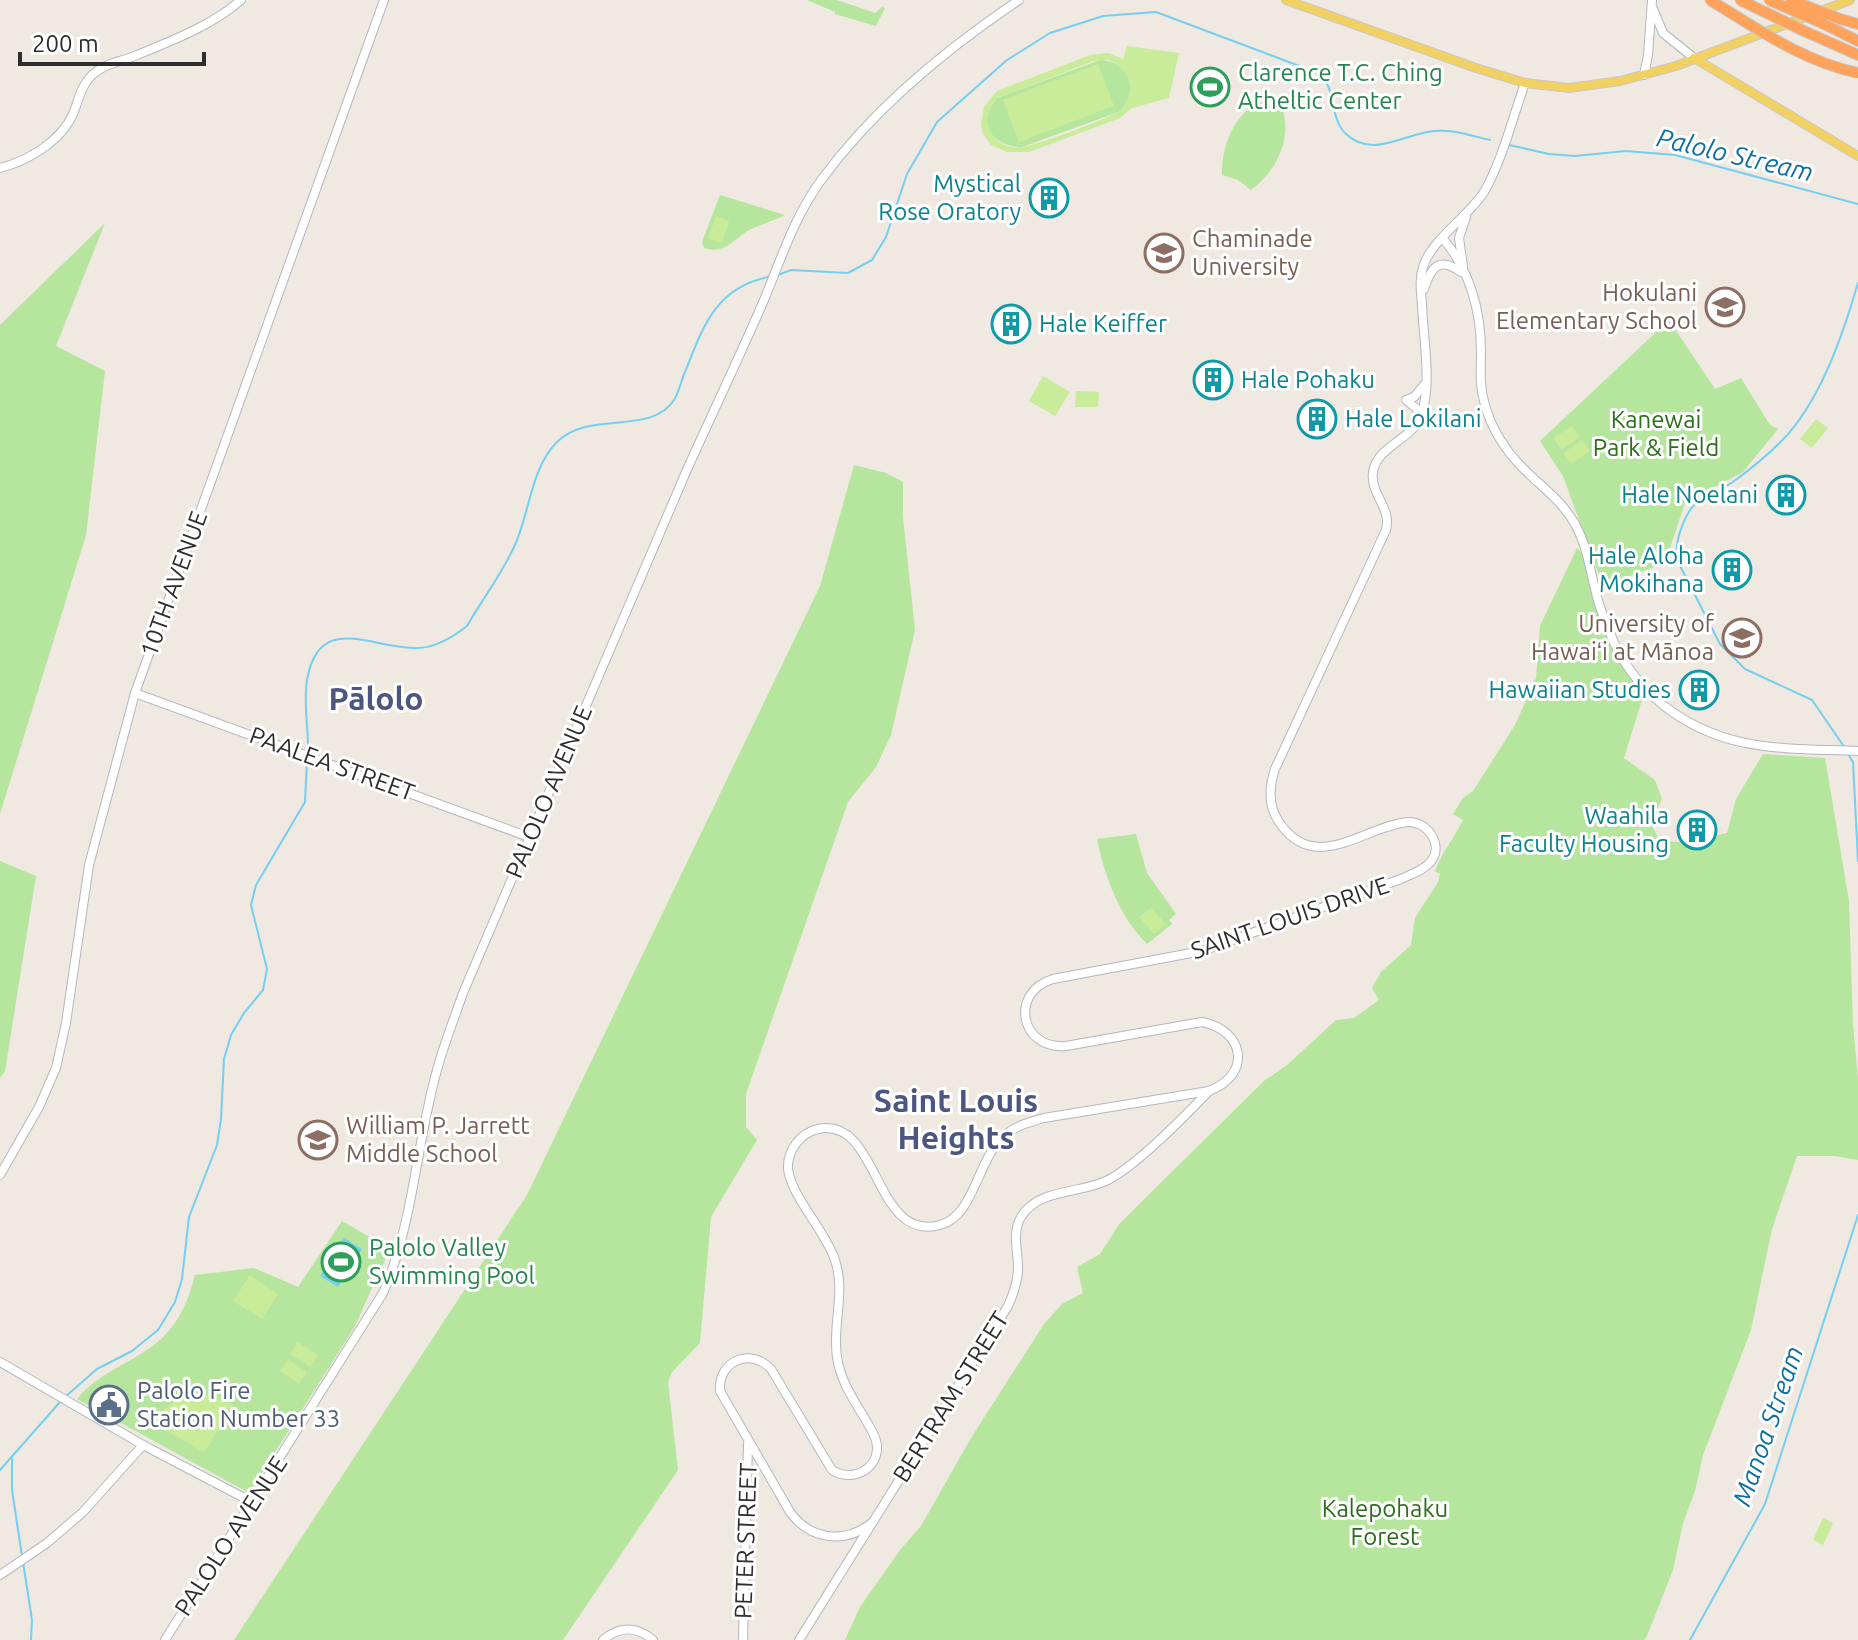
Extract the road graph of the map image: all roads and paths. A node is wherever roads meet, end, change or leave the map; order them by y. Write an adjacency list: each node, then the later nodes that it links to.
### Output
1 (241, 0): 21 (street)
2 (384, 0): 28 (street, 10TH AVENUE)
3 (1019, 0): 30 (street, PALOLO AVENUE)
4 (1286, 0): 19 (main road)
5 (1652, 0): 16 (street); 18 (street)
6 (1710, 0): 17 (highway, bridge)
7 (1740, 0): 15 (highway, bridge)
8 (1769, 0): 14 (highway, bridge)
9 (1792, 0): 12 (street); 13 (highway, bridge)
10 (1844, 1): 11 (main road); 12 (main road)
11 (1858, 7)
12 (1795, 22): 16 (main road)
13 (1858, 24)
14 (1858, 41)
15 (1858, 55)
16 (1694, 58): 18 (main road); 20 (main road)
17 (1858, 73)
18 (1644, 75): 19 (main road)
19 (1525, 83): 22 (street)
20 (1858, 156)
21 (0, 168)
22 (1468, 211): 23 (street); 24 (street)
23 (1443, 239): 24 (street); 25 (street)
24 (1465, 274): 25 (street); 29 (street)
25 (1421, 297): 26 (street)
26 (1426, 381): 27 (street); 27 (street)
27 (1421, 418): 31 (street, SAINT LOUIS DRIVE)
28 (135, 693): 30 (street, PAALEA STREET); 32 (street, 10TH AVENUE)
29 (1857, 751)
30 (529, 837): 36 (street, PALOLO AVENUE)
31 (1209, 1091): 34 (street); 37 (street, BERTRAM STREET)
32 (0, 1175)
33 (0, 1362): 35 (street)
34 (748, 1443): 37 (street); 42 (street, PETER STREET)
35 (143, 1445): 36 (street); 38 (street)
36 (252, 1502): 39 (street, PALOLO AVENUE)
37 (873, 1522): 43 (street, BERTRAM STREET)
38 (0, 1575)
39 (165, 1640)
40 (603, 1640): 41 (street)
41 (653, 1640)
42 (743, 1640)
43 (799, 1640)

